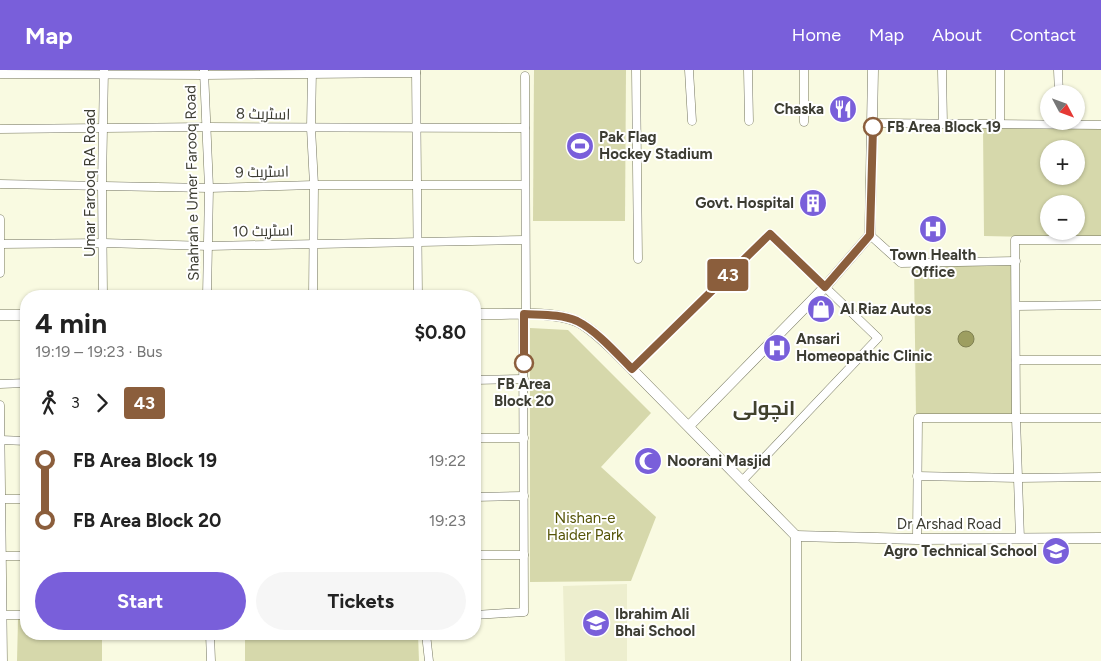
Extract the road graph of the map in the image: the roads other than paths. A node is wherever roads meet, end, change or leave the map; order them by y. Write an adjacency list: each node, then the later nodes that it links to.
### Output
1 (636, 70): 46 (street)
2 (689, 70): 16 (street)
3 (748, 70): 17 (street)
4 (804, 70): 18 (street)
5 (873, 70): 19 (street)
6 (942, 70): 21 (street)
7 (1000, 70): 22 (street)
8 (1058, 70): 15 (street)
9 (312, 71): 10 (street); 12 (street); 28 (street)
10 (416, 71): 29 (street)
11 (104, 72): 12 (street); 13 (street); 27 (street, Umar Farooq RA Road)
12 (204, 72): 25 (street, Shahrah e Umer Farooq Road)
13 (0, 74)
14 (525, 76): 30 (street)
15 (1059, 85)
16 (692, 120)
17 (750, 121)
18 (804, 122)
19 (873, 123): 21 (street); 38 (street)
20 (1040, 123): 22 (street)
21 (943, 124): 22 (street)
22 (1000, 124)
23 (1085, 124): 24 (street)
24 (1101, 125)
25 (208, 127): 27 (street, اسٹریٹ 8); 28 (street, اسٹریٹ 8); 36 (street, Shahrah e Umer Farooq Road)
26 (0, 128): 27 (street, اسٹریٹ 8)
27 (104, 128): 32 (street, Umar Farooq RA Road)
28 (311, 128): 29 (street, اسٹریٹ 8); 33 (street)
29 (416, 128): 30 (street, اسٹریٹ 8); 35 (street)
30 (525, 128): 34 (street)
31 (0, 184): 32 (street, اسٹریٹ 9)
32 (102, 185): 36 (street, اسٹریٹ 9); 41 (street, Umar Farooq RA Road)
33 (314, 185): 35 (street, اسٹریٹ 9); 36 (street, اسٹریٹ 9); 44 (street)
34 (525, 185): 35 (street, اسٹریٹ 9); 39 (street)
35 (417, 186): 42 (street)
36 (209, 188): 45 (street, Shahrah e Umer Farooq Road)
37 (0, 219): 43 (street)
38 (870, 235): 47 (street); 49 (street)
39 (525, 240): 42 (street, اسٹریٹ 10); 57 (street)
40 (1101, 240): 47 (street)
41 (104, 243): 43 (street, اسٹریٹ 10); 45 (street, اسٹریٹ 10); 50 (street, Umar Farooq RA Road)
42 (419, 243): 44 (street, اسٹریٹ 10); 53 (street)
43 (1, 244): 48 (street)
44 (313, 245): 45 (street, اسٹریٹ 10); 52 (street)
45 (209, 246): 51 (street, Shahrah e Umer Farooq Road)
46 (638, 259)
47 (1016, 261): 55 (street)
48 (0, 273)
49 (825, 287): 62 (street); 70 (street); 78 (street)
50 (104, 290)
51 (207, 290)
52 (313, 290)
53 (418, 290)
54 (1101, 305): 55 (street)
55 (1016, 306): 60 (street)
56 (481, 314): 57 (street)
57 (525, 314): 62 (street); 63 (street)
58 (0, 315): 59 (street)
59 (20, 315)
60 (1016, 360): 61 (street); 68 (street)
61 (1101, 360)
62 (632, 369): 70 (street)
63 (524, 379): 64 (street); 72 (street)
64 (481, 380)
65 (20, 383): 66 (street)
66 (0, 384)
67 (0, 404): 73 (street)
68 (1016, 418): 69 (street); 75 (street); 77 (street)
69 (1101, 418)
70 (688, 426): 78 (street)
71 (481, 438): 72 (street)
72 (524, 438): 79 (street)
73 (0, 440): 74 (street); 81 (street)
74 (20, 441)
75 (918, 476): 77 (street); 85 (street)
76 (1101, 477): 77 (street)
77 (1018, 478): 86 (street)
78 (742, 481): 83 (street)
79 (524, 496): 80 (street); 88 (street)
80 (481, 497)
81 (1, 499): 82 (street); 89 (street)
82 (20, 499)
83 (796, 536): 85 (street, Dr Arshad Road); 99 (street)
84 (1101, 538): 86 (street, Dr Arshad Road)
85 (917, 539): 86 (street, Dr Arshad Road)
86 (1020, 539)
87 (481, 555): 88 (street)
88 (524, 555): 93 (street)
89 (2, 556): 90 (street); 91 (street)
90 (20, 556)
91 (2, 610): 92 (street); 96 (street)
92 (20, 614)
93 (481, 615)
94 (210, 640): 97 (street)
95 (427, 640): 98 (street)
96 (3, 661)
97 (211, 661)
98 (429, 661)
99 (796, 661)

